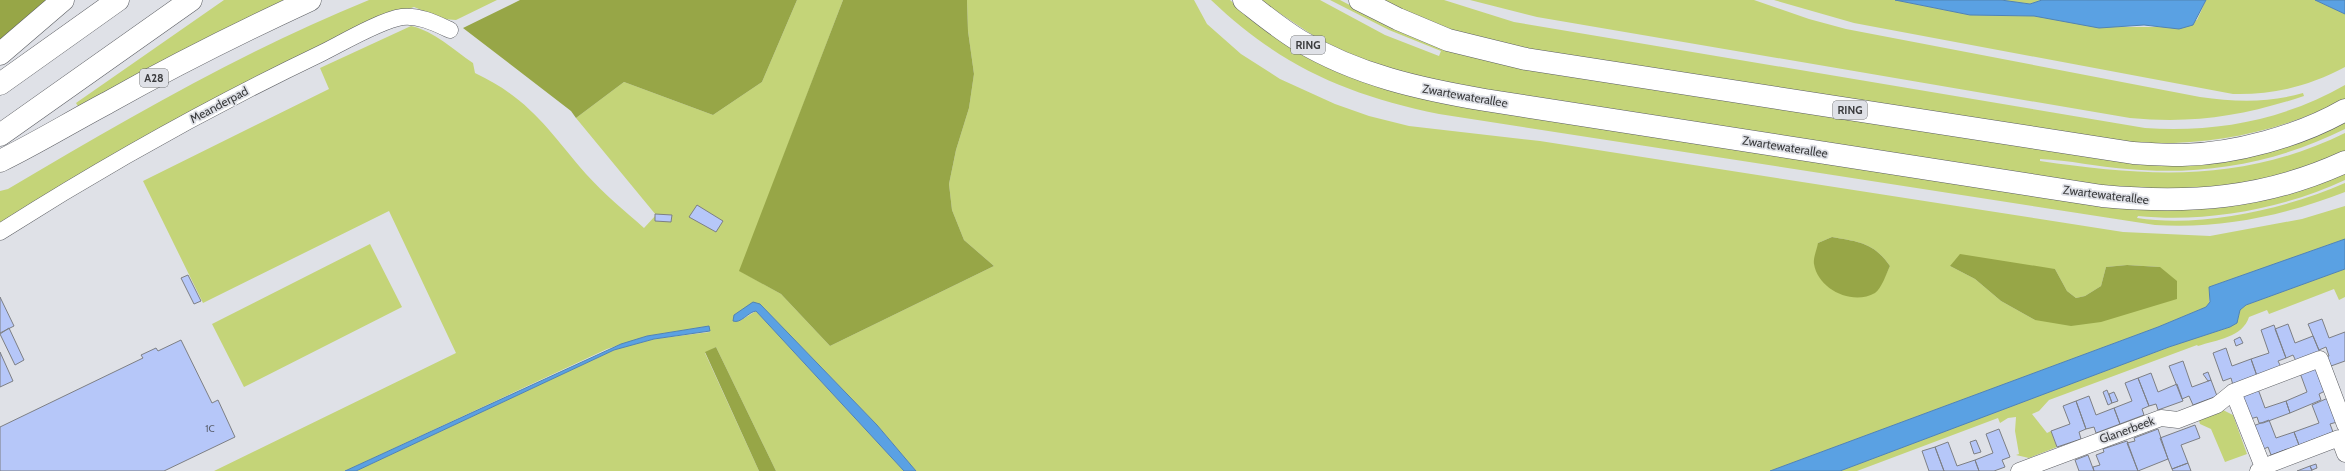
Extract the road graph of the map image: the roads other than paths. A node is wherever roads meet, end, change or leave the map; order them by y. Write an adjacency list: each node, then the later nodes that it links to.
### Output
1 (63, 0): 8 (main road)
2 (118, 0): 9 (main road)
3 (190, 0): 11 (main road)
4 (310, 0): 12 (main road, A28)
5 (1244, 0): 13 (main road, Zwartewaterallee / RING)
6 (1360, 0): 10 (main road, RING)
7 (450, 30): 14 (street, Meanderpad)
8 (0, 54)
9 (0, 84)
10 (2345, 110)
11 (0, 135)
12 (0, 161)
13 (2345, 162)
14 (0, 232)
15 (2233, 392): 16 (street, Glanerbeek); 18 (street); 19 (street, Glanerbeek)
16 (2343, 433): 17 (street, Glanerbeek); 18 (street)
17 (2345, 454)
18 (2260, 469)
19 (2019, 471)

